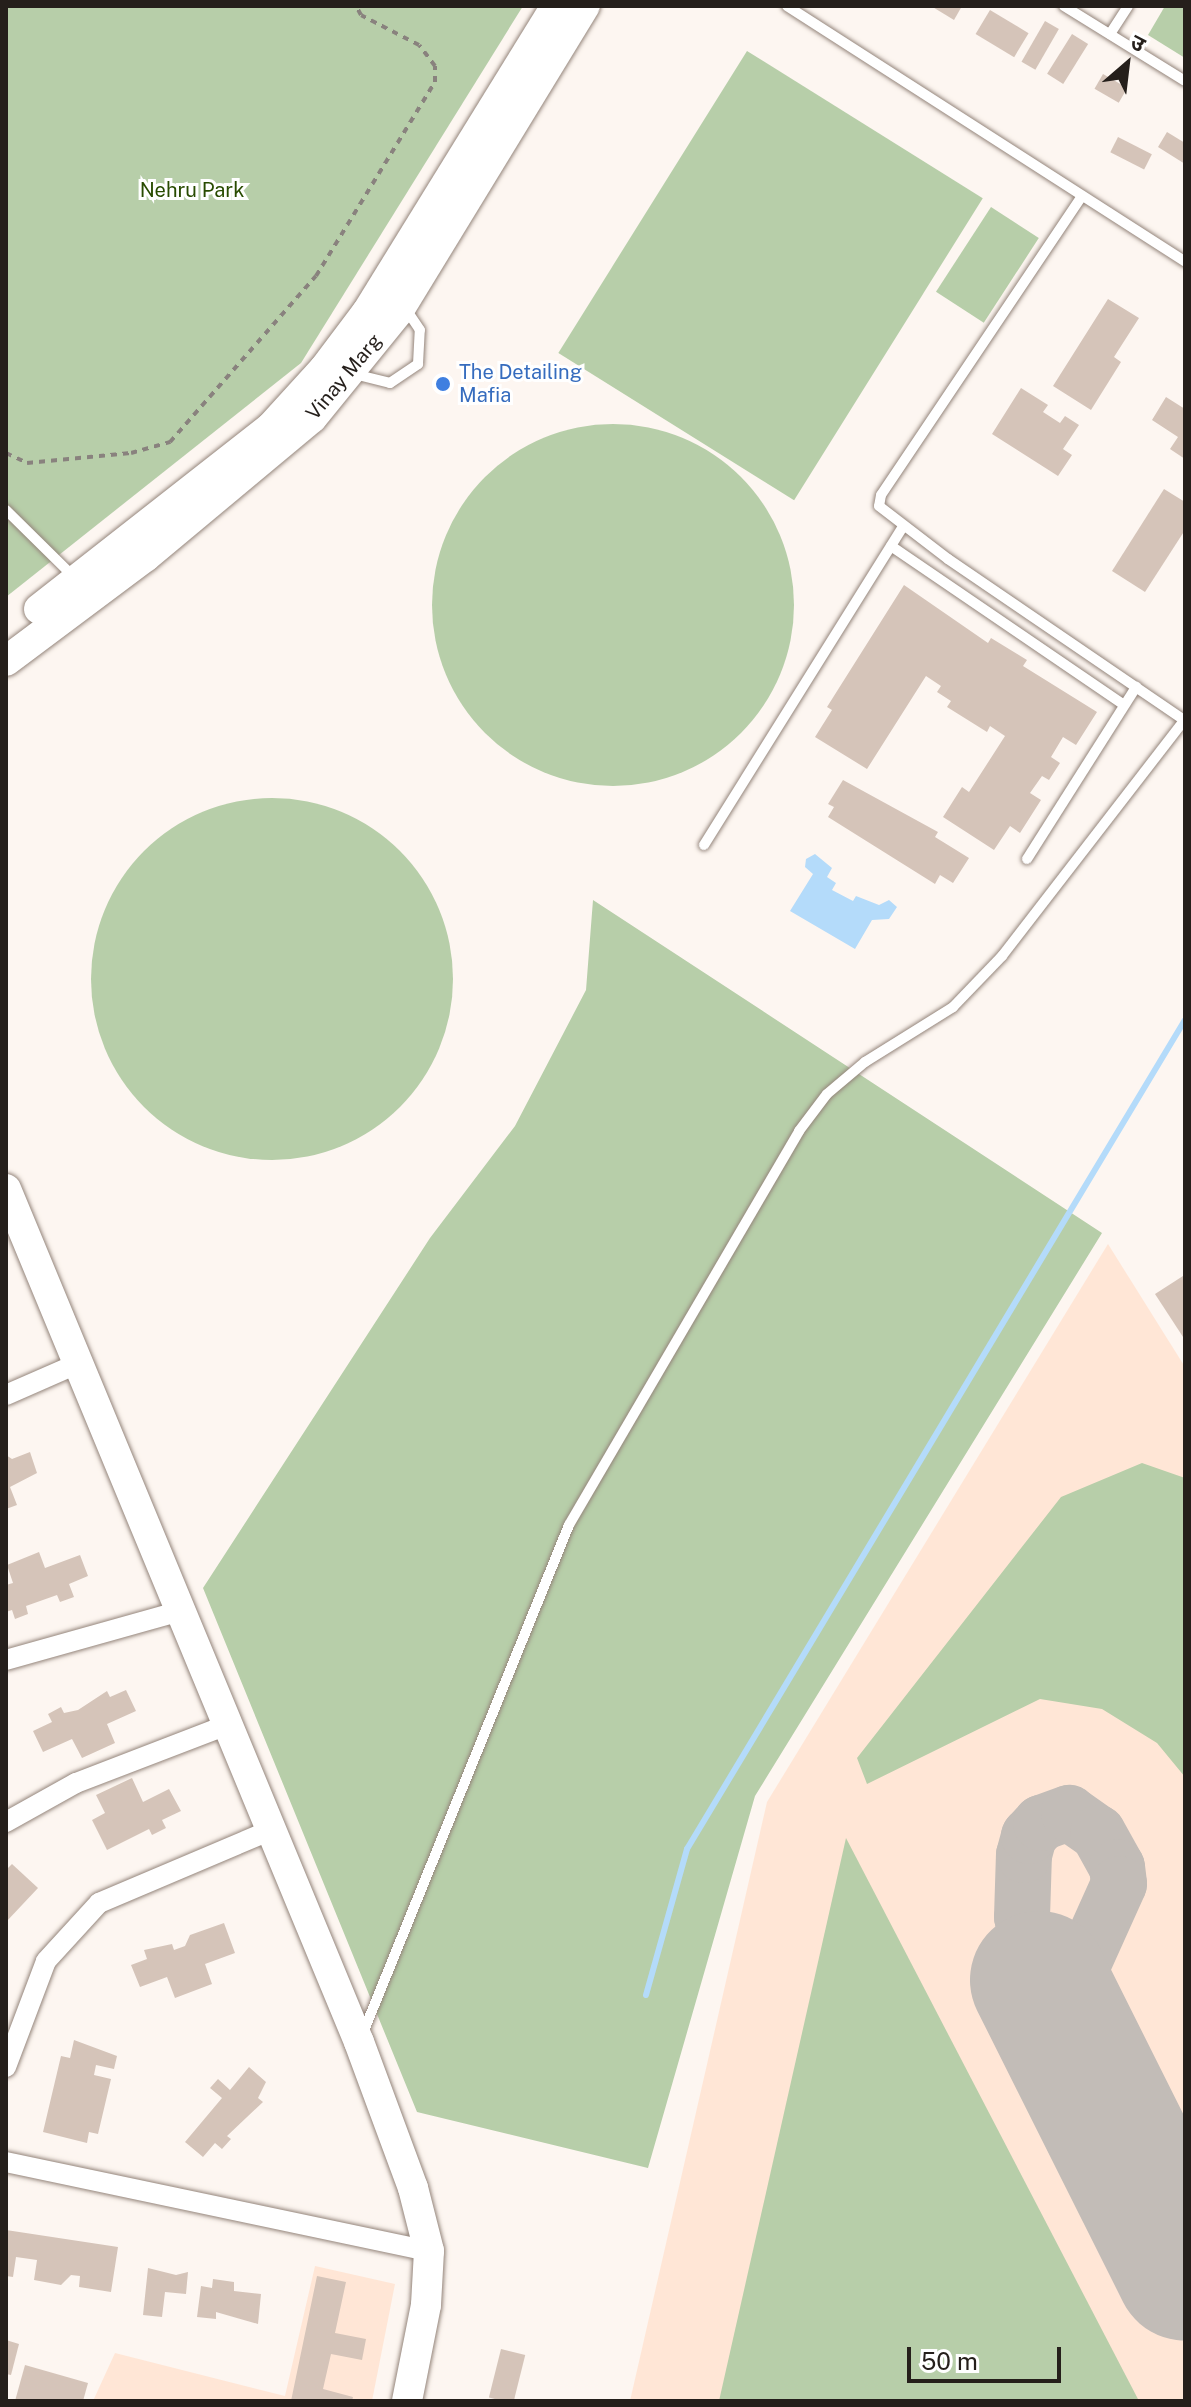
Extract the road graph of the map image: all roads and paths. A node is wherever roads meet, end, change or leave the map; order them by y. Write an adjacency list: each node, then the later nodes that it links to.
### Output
1 (356, 6): 13 (path)
2 (556, 6): 17 (main road, Vinay Marg)
3 (585, 6): 11 (main road, Vinay Marg)
4 (787, 6): 9 (lane)
5 (1064, 6): 7 (lane)
6 (1128, 6): 7 (lane)
7 (1110, 34): 8 (lane)
8 (1185, 81)
9 (1082, 196): 10 (lane); 15 (lane)
10 (1185, 262)
11 (403, 303): 12 (main road, Vinay Marg); 12 (lane)
12 (350, 372): 19 (main road, Vinay Marg)
13 (6, 453)
14 (6, 510): 17 (lane)
15 (903, 527): 16 (lane); 20 (lane)
16 (891, 546): 21 (lane); 23 (lane)
17 (77, 580): 18 (main road, Vinay Marg)
18 (6, 635)
19 (6, 661)
20 (1136, 687): 21 (lane); 22 (lane)
21 (1124, 705): 24 (lane)
22 (1184, 720): 33 (lane)
23 (704, 845)
24 (1027, 859)
25 (6, 1189): 26 (main road)
26 (79, 1363): 27 (street); 28 (main road)
27 (6, 1395)
28 (180, 1611): 29 (street); 30 (main road)
29 (6, 1660)
30 (227, 1725): 31 (street); 32 (main road)
31 (6, 1822)
32 (271, 1830): 33 (main road); 34 (street)
33 (359, 2042): 36 (main road)
34 (6, 2067)
35 (6, 2162): 36 (street)
36 (429, 2251): 37 (main road)
37 (407, 2401)

